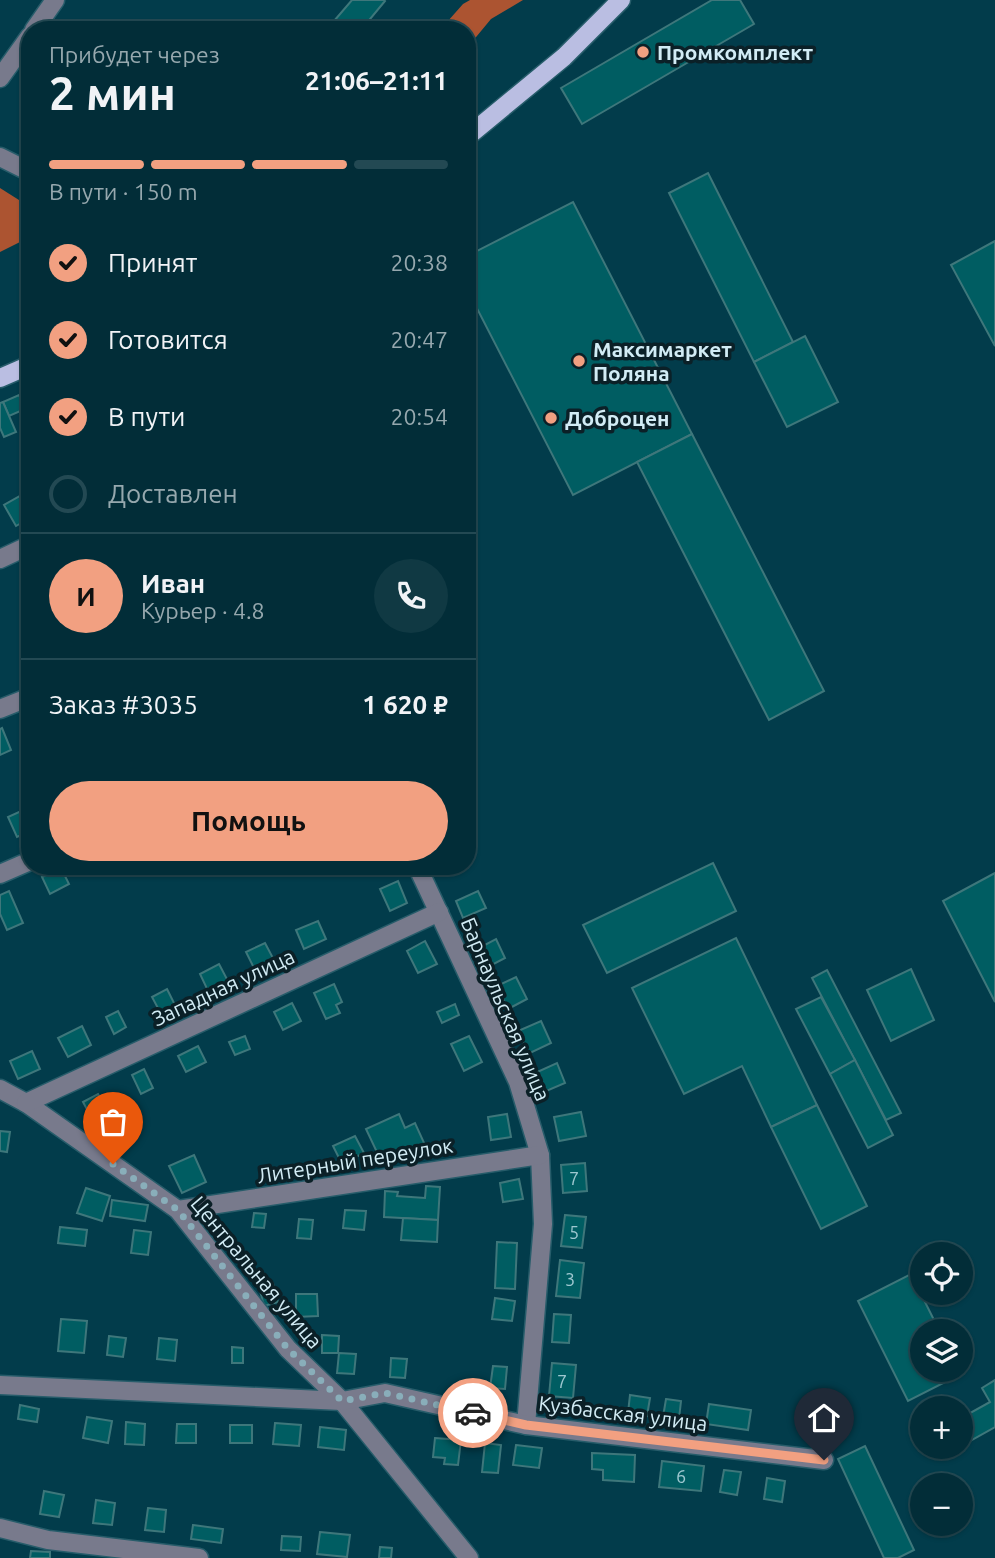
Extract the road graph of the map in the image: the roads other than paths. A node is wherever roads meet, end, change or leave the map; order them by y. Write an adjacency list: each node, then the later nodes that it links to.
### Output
1 (55, 0): 3 (street)
2 (621, 0): 6 (main road)
3 (40, 21)
4 (21, 49): 5 (street)
5 (0, 78)
6 (476, 130)
7 (0, 157): 8 (street)
8 (21, 168)
9 (21, 369): 10 (main road)
10 (0, 378)
11 (21, 549): 12 (street)
12 (0, 559)
13 (21, 701): 14 (street)
14 (0, 709)
15 (21, 865): 16 (street)
16 (0, 874)
17 (421, 875): 18 (street, Барнаульская улица)
18 (439, 912): 20 (street, Западная улица); 21 (street, Барнаульская улица)
19 (0, 1089): 20 (street, Центральная улица)
20 (26, 1103): 22 (street, Центральная улица)
21 (540, 1155): 22 (street, Литерный переулок); 25 (street, Барнаульская улица)
22 (178, 1210): 24 (street, Центральная улица)
23 (0, 1385): 24 (street, Кузбасская улица)
24 (342, 1401): 25 (street, Кузбасская улица); 29 (street, Центральная улица)
25 (526, 1425): 26 (street, Кузбасская улица)
26 (824, 1460)
27 (0, 1528): 28 (street)
28 (199, 1558)
29 (469, 1558)

